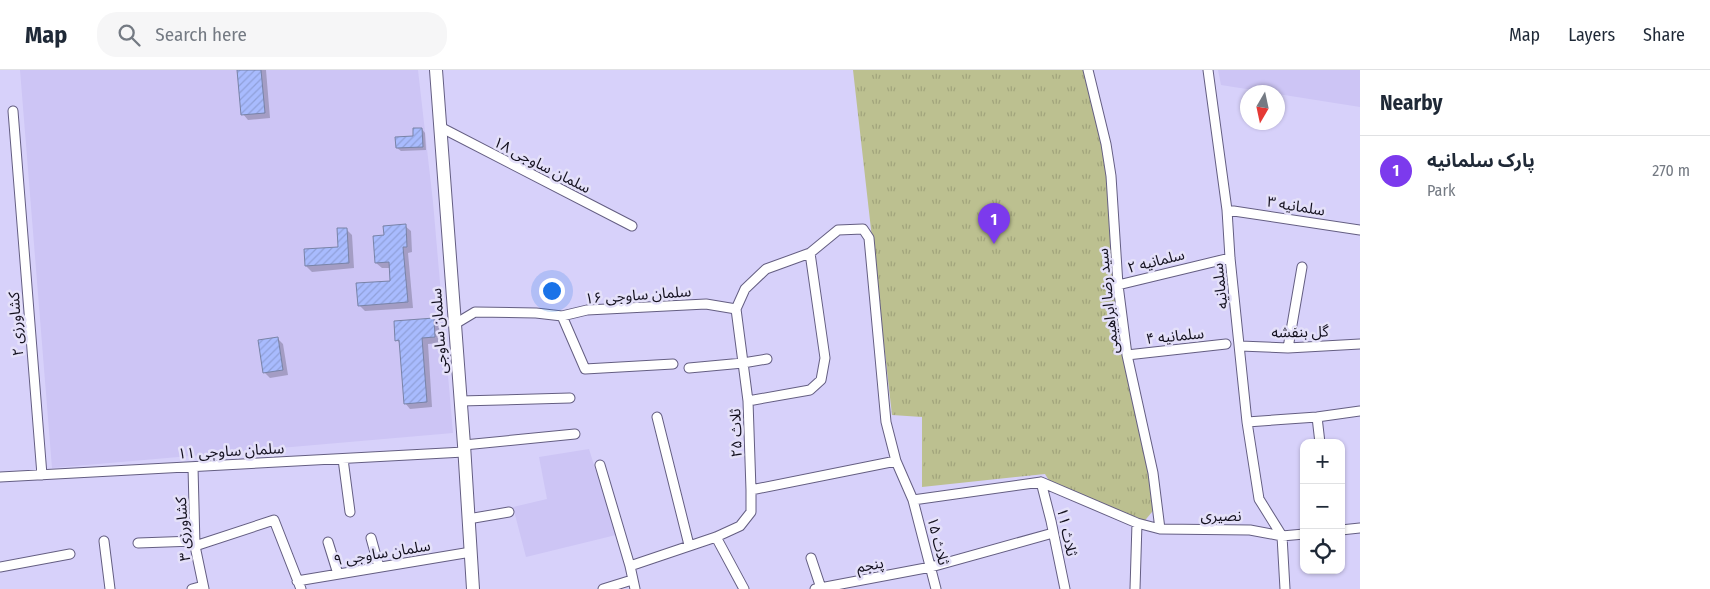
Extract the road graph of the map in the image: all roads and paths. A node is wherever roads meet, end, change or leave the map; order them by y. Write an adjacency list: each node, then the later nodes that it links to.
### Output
1 (436, 70): 5 (street, سلمان ساوجی)
2 (1088, 70): 12 (street, سید رضا ابراهیمی)
3 (1208, 70): 6 (street, سلمانیه)
4 (14, 112): 39 (street, کشاورزی ۲)
5 (440, 127): 7 (street, سلمان ساوجی ۱۸); 15 (street, سلمان ساوجی)
6 (1227, 210): 8 (street, سلمانیه ۳); 10 (street, سلمانیه)
7 (632, 226)
8 (1360, 230)
9 (810, 253): 13 (street); 27 (street, ثلاث ۲۵); 36 (street, ثلاث ۱۵)
10 (1230, 258): 12 (street, سلمانیه ۲); 18 (street, سلمانیه)
11 (1302, 267): 19 (street)
12 (1118, 285): 20 (street, سید رضا ابراهیمی)
13 (736, 309): 14 (street, سلمان ساوجی ۱۶); 22 (street)
14 (562, 316): 15 (street, سلمان ساوجی ۱۶); 23 (street)
15 (455, 324): 26 (street, سلمان ساوجی)
16 (1226, 344): 20 (street, سلمانیه ۴)
17 (1360, 344): 19 (street, گل بنفشه)
18 (1240, 346): 19 (street, گل بنفشه); 31 (street, سلمانیه)
19 (1288, 348)
20 (1127, 355): 49 (street, سید رضا ابراهیمی)
21 (767, 359): 22 (street)
22 (742, 363): 24 (street); 27 (street)
23 (673, 364)
24 (689, 368)
25 (570, 398): 26 (street)
26 (460, 401): 34 (street, سلمان ساوجی)
27 (748, 401): 42 (street, ثلاث ۲۵)
28 (1360, 410): 30 (street)
29 (657, 417): 60 (street)
30 (1317, 417): 31 (street); 33 (street)
31 (1247, 422): 53 (street, سلمانیه)
32 (575, 434): 34 (street, سلمان ساوجی ۱۱)
33 (1320, 439)
34 (464, 449): 35 (street, سلمان ساوجی ۱۱); 46 (street, سلمان ساوجی)
35 (343, 459): 38 (street, سلمان ساوجی ۱۱); 44 (street)
36 (896, 461): 42 (street); 43 (street, ثلاث ۱۵)
37 (600, 465): 64 (street)
38 (193, 467): 39 (street, سلمان ساوجی ۱۱); 58 (street, کشاورزی ۳)
39 (42, 475): 40 (street, سلمان ساوجی ۱۱)
40 (0, 478)
41 (1041, 482): 43 (street); 47 (street, نصیری); 51 (street, ثلاث ۱۱)
42 (751, 490): 54 (street, ثلاث ۲۵)
43 (913, 500): 67 (street, ثلاث ۱۵)
44 (350, 512)
45 (509, 512): 46 (street)
46 (468, 520): 61 (street, سلمان ساوجی)
47 (1137, 523): 49 (street, نصیری); 80 (street)
48 (1360, 528): 50 (street)
49 (1160, 529): 53 (street, نصیری)
50 (1345, 530)
51 (1053, 533): 67 (street, پنجم); 79 (street, ثلاث ۱۱)
52 (1300, 534): 53 (street, نصیری)
53 (1282, 536): 81 (street)
54 (716, 537): 60 (street, ثلاث ۲۵); 77 (street)
55 (371, 538): 66 (street)
56 (104, 542): 73 (street)
57 (328, 542): 68 (street)
58 (195, 543): 59 (street); 69 (street); 71 (street, کشاورزی ۳)
59 (138, 544)
60 (689, 545): 64 (street, ثلاث ۲۵)
61 (471, 552): 66 (street, سلمان ساوجی ۹); 75 (street, سلمان ساوجی)
62 (70, 554): 65 (street)
63 (811, 558): 72 (street)
64 (630, 566): 70 (street)
65 (0, 567)
66 (379, 567): 68 (street, سلمان ساوجی ۹)
67 (931, 567): 72 (street, پنجم); 78 (street, ثلاث ۱۵)
68 (338, 574): 69 (street, سلمان ساوجی ۹)
69 (299, 585)
70 (634, 585): 76 (street)
71 (204, 588): 74 (street)
72 (818, 588)
73 (110, 589)
74 (192, 589)
75 (473, 589)
76 (603, 589)
77 (744, 589)
78 (936, 589)
79 (1065, 589)
80 (1135, 589)
81 (1285, 589)

